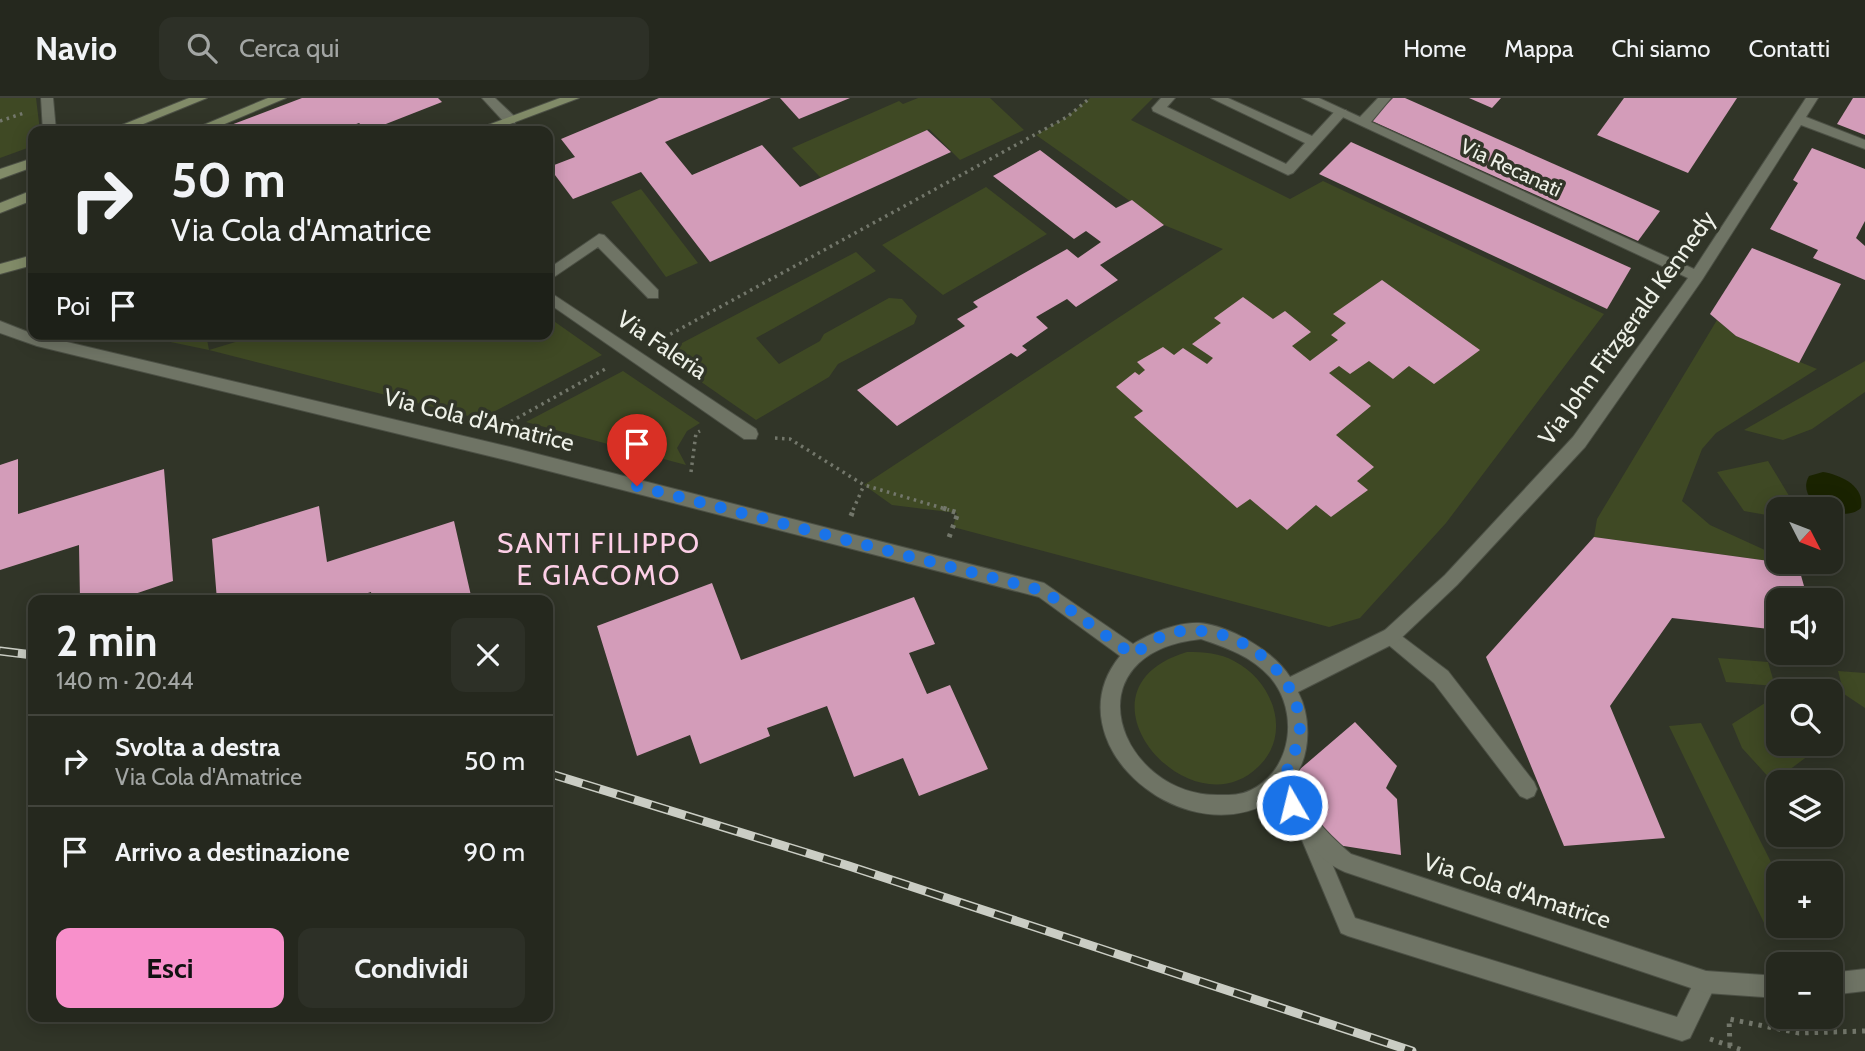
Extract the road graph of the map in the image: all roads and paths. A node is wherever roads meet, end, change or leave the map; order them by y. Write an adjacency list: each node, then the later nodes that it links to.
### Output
1 (47, 98): 16 (street)
2 (201, 98): 17 (main road)
3 (280, 98): 18 (main road)
4 (488, 98): 14 (street)
5 (573, 98): 14 (main road)
6 (1090, 98): 35 (path)
7 (1168, 98): 20 (street)
8 (1217, 98): 20 (street)
9 (1308, 98): 12 (street, Via Recanati)
10 (1385, 98): 15 (street)
11 (1812, 98): 13 (street, Via John Fitzgerald Kennedy)
12 (1341, 113): 15 (street, Via Recanati); 20 (street)
13 (1799, 119): 21 (street); 29 (street, Via John Fitzgerald Kennedy)
14 (510, 120): 19 (main road)
15 (1362, 123): 29 (street, Via Recanati)
16 (50, 126)
17 (127, 126)
18 (209, 126)
19 (493, 126)
20 (1314, 142)
21 (1865, 145)
22 (28, 164): 23 (main road)
23 (0, 174)
24 (28, 197): 25 (main road)
25 (0, 208)
26 (28, 261): 27 (main road)
27 (0, 269)
28 (553, 272): 30 (street)
29 (1697, 276): 41 (street, Via John Fitzgerald Kennedy)
30 (653, 294)
31 (553, 299): 35 (street, Via Faleria)
32 (0, 327): 33 (street, Via Cola d'Amatrice)
33 (28, 337)
34 (37, 340): 38 (street, Via Cola d'Amatrice)
35 (634, 354): 36 (street, Via Faleria); 38 (path)
36 (724, 415): 37 (street, Via Faleria); 39 (path)
37 (750, 434): 40 (path)
38 (510, 454): 39 (street, Via Cola d'Amatrice)
39 (687, 499): 42 (street, Via Cola d'Amatrice)
40 (958, 513)
41 (1391, 636): 43 (street, Via John Fitzgerald Kennedy); 45 (street)
42 (1133, 655): 43 (street); 44 (street)
43 (1289, 687): 44 (street)
44 (1285, 776): 46 (street, Via Cola d'Amatrice)
45 (1527, 789)
46 (1308, 830): 48 (street, Via Cola d'Amatrice); 48 (street)
47 (1865, 980): 49 (street)
48 (1706, 982): 50 (street, Via Cola d'Amatrice)
49 (1843, 983)
50 (1766, 986)
51 (1865, 1031): 52 (path)
52 (1730, 1046)

